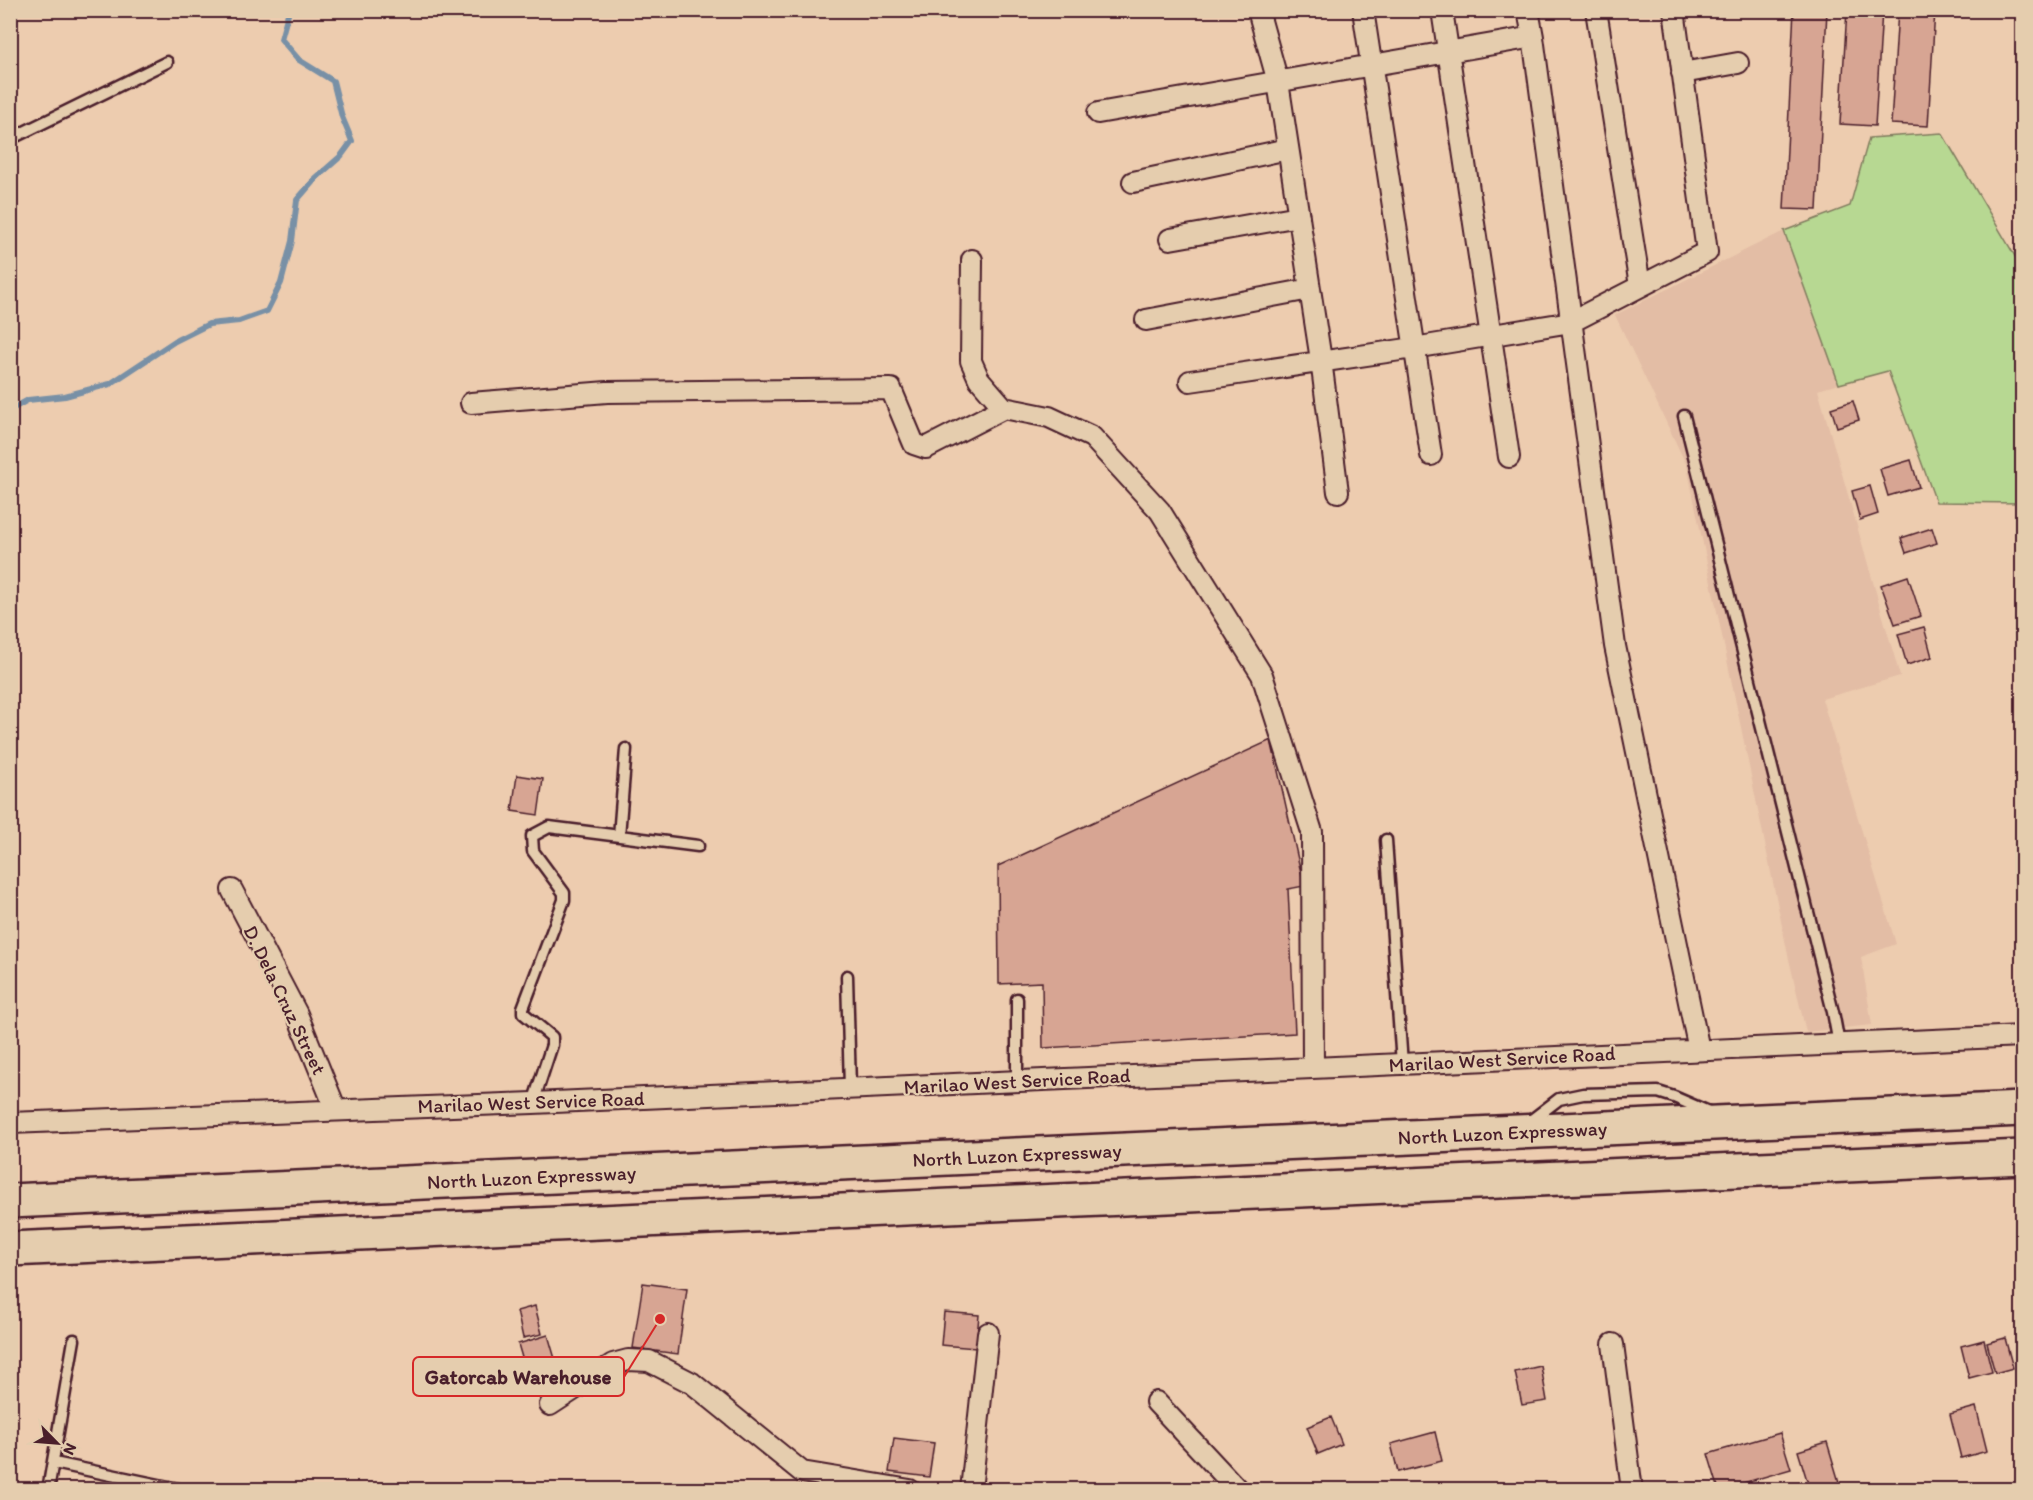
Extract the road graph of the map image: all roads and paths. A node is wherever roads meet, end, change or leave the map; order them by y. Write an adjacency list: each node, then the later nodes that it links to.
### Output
1 (1258, 10): 13 (street)
2 (1363, 10): 11 (street)
3 (1442, 10): 8 (street)
4 (1528, 10): 7 (street)
5 (1596, 10): 21 (street)
6 (1674, 10): 12 (street)
7 (1533, 37): 8 (street); 24 (street)
8 (1448, 52): 11 (street); 25 (street)
9 (167, 62): 15 (lane)
10 (1738, 63): 12 (street)
11 (1372, 65): 13 (street); 26 (street)
12 (1682, 74): 21 (street)
13 (1278, 82): 14 (street); 16 (street)
14 (1098, 113)
15 (10, 140)
16 (1288, 149): 17 (street); 18 (street)
17 (1133, 182)
18 (1299, 216): 19 (street); 22 (street)
19 (1170, 239)
20 (972, 260): 30 (street)
21 (1640, 286): 24 (street)
22 (1310, 289): 23 (street); 27 (street)
23 (1146, 320)
24 (1571, 322): 25 (street); 44 (street)
25 (1490, 335): 26 (street); 33 (street)
26 (1414, 348): 27 (street); 32 (street)
27 (1321, 360): 28 (street); 34 (street)
28 (1190, 381)
29 (471, 403): 30 (street)
30 (1004, 408): 46 (street)
31 (1684, 416): 43 (lane)
32 (1431, 454)
33 (1509, 457)
34 (1338, 492)
35 (626, 749): 36 (lane)
36 (620, 836): 38 (lane); 49 (lane)
37 (1386, 840): 45 (lane)
38 (698, 846)
39 (232, 890): 51 (street, D. Dela Cruz Street)
40 (846, 976): 48 (lane)
41 (1017, 999): 47 (lane)
42 (2022, 1036): 43 (street, Marilao West Service Road)
43 (1839, 1044): 44 (street, Marilao West Service Road)
44 (1699, 1050): 45 (street, Marilao West Service Road)
45 (1402, 1064): 46 (street, Marilao West Service Road)
46 (1312, 1067): 47 (street, Marilao West Service Road)
47 (1017, 1081): 48 (street, Marilao West Service Road)
48 (850, 1088): 49 (street, Marilao West Service Road)
49 (533, 1102): 51 (street, Marilao West Service Road)
50 (2022, 1109): 54 (highway, North Luzon Expressway)
51 (336, 1110): 52 (street, Marilao West Service Road)
52 (10, 1123)
53 (2022, 1157): 55 (highway)
54 (10, 1201)
55 (10, 1249)
56 (988, 1333): 65 (street)
57 (74, 1340): 61 (lane)
58 (1613, 1344): 67 (street)
59 (1156, 1402): 66 (street)
60 (550, 1405): 64 (street)
61 (54, 1463): 62 (lane); 63 (lane)
62 (48, 1490)
63 (183, 1490)
64 (910, 1490)
65 (970, 1490)
66 (1239, 1490)
67 (1632, 1490)

